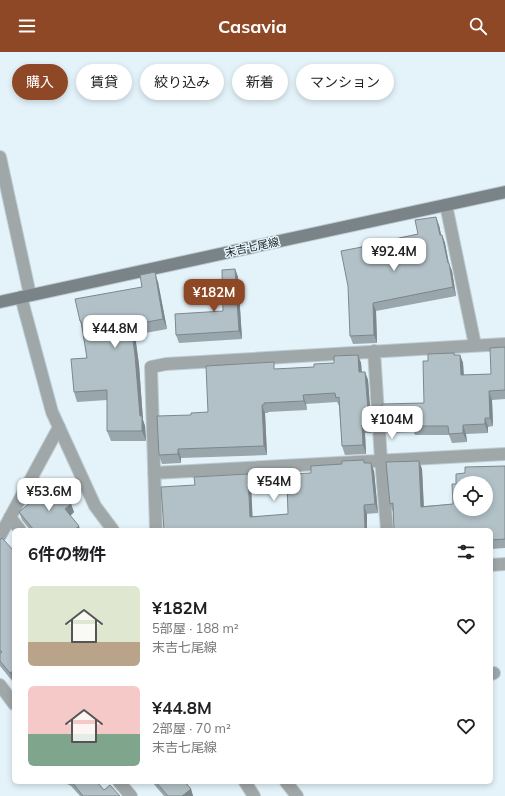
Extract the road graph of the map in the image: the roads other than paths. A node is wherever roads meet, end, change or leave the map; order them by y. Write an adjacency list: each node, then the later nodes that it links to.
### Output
1 (0, 157): 4 (street)
2 (505, 192): 3 (main road, 末吉七尾線)
3 (446, 206): 4 (main road, 末吉七尾線); 7 (street)
4 (26, 296): 5 (main road, 末吉七尾線); 9 (street)
5 (0, 302)
6 (505, 344): 7 (street)
7 (475, 345): 8 (street)
8 (374, 351): 11 (street); 12 (street)
9 (59, 427): 13 (street); 15 (street)
10 (505, 454): 11 (street)
11 (381, 460): 12 (street); 17 (street)
12 (154, 473): 16 (street)
13 (10, 517): 14 (street); 18 (street)
14 (18, 528)
15 (112, 528)
16 (156, 528)
17 (387, 528)
18 (0, 536)
19 (505, 564): 20 (street)
20 (493, 565)
21 (0, 685): 22 (street)
22 (12, 701)
23 (121, 784): 26 (street)
24 (246, 784): 27 (street)
25 (288, 784): 28 (street)
26 (131, 796)
27 (254, 796)
28 (297, 796)

